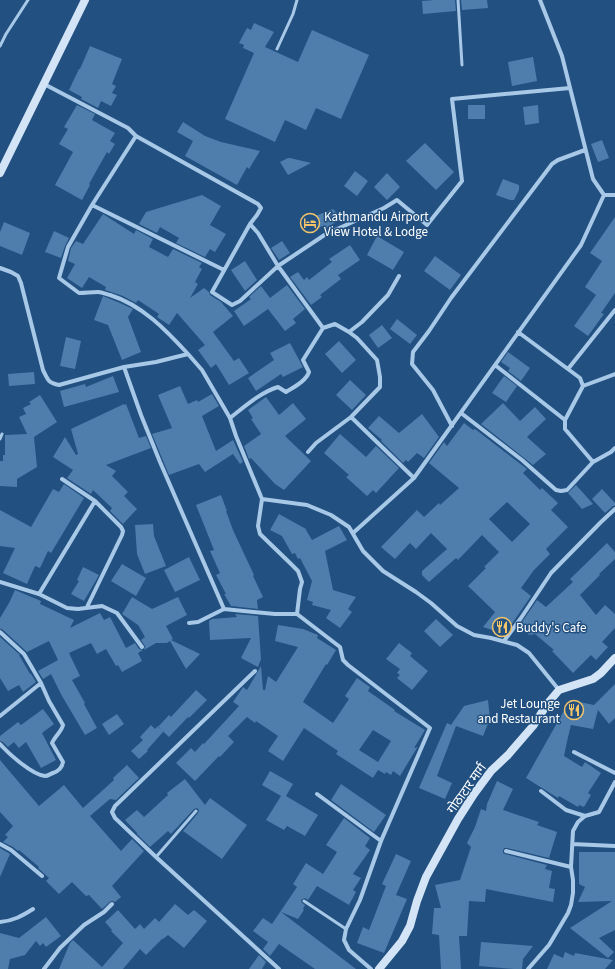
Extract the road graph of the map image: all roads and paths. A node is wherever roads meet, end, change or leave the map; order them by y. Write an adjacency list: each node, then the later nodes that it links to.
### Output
1 (28, 0): 6 (lane)
2 (85, 0): 9 (street)
3 (297, 0): 7 (lane)
4 (458, 0): 8 (lane)
5 (540, 0): 10 (street)
6 (0, 46)
7 (277, 49)
8 (462, 65)
9 (44, 84): 11 (street); 13 (street)
10 (570, 88): 12 (street); 18 (street)
11 (136, 136): 16 (street); 17 (street)
12 (585, 150): 14 (street); 36 (street)
13 (0, 173)
14 (604, 195): 15 (street); 25 (street)
15 (615, 195)
16 (92, 205): 20 (street); 26 (street)
17 (250, 224): 18 (street); 20 (street)
18 (278, 266): 20 (street); 23 (street)
19 (0, 268): 28 (street)
20 (224, 270)
21 (399, 276): 24 (street)
22 (615, 310): 29 (street)
23 (323, 328): 24 (street); 34 (street)
24 (349, 332): 33 (street)
25 (518, 332): 27 (street); 29 (street)
26 (188, 354): 28 (street); 34 (street)
27 (495, 364): 32 (street); 35 (street)
28 (124, 367): 51 (street)
29 (568, 369): 31 (street)
30 (615, 374): 31 (street)
31 (583, 386): 35 (street)
32 (461, 413): 36 (street); 41 (street)
33 (351, 417): 40 (street); 42 (street)
34 (230, 418): 44 (street)
35 (565, 420): 41 (street)
36 (452, 426): 42 (street)
37 (2, 434): 38 (lane)
38 (0, 439)
39 (615, 448): 41 (street)
40 (308, 452)
41 (593, 462)
42 (414, 478): 47 (street)
43 (62, 479): 45 (street)
44 (262, 499): 47 (street); 52 (street)
45 (95, 501): 49 (street); 50 (street)
46 (615, 509): 55 (street)
47 (353, 533): 55 (street)
48 (0, 582): 49 (street)
49 (39, 594): 50 (street)
50 (87, 607): 56 (street)
51 (224, 609): 52 (street); 53 (street)
52 (297, 614): 70 (street)
53 (188, 623)
54 (0, 632): 59 (street)
55 (504, 641): 60 (street)
56 (142, 647)
57 (615, 658): 60 (street)
58 (255, 671): 75 (street)
59 (41, 683): 61 (street); 62 (street)
60 (559, 690): 86 (street, गोठाटार मार्ग)
61 (0, 716)
62 (0, 744)
63 (574, 752): 64 (street)
64 (615, 773)
65 (615, 782): 69 (street)
66 (541, 791): 69 (street)
67 (318, 794): 70 (street)
68 (196, 811): 75 (lane)
69 (585, 816): 72 (street)
70 (381, 841): 82 (street)
71 (0, 844): 77 (street)
72 (572, 844): 73 (street); 76 (street)
73 (615, 846)
74 (506, 851): 76 (street)
75 (156, 857): 84 (street)
76 (571, 867): 87 (street)
77 (42, 876)
78 (304, 901): 82 (lane)
79 (112, 904): 83 (street)
80 (33, 909): 81 (street)
81 (0, 922)
82 (346, 929): 85 (street)
83 (44, 969)
84 (279, 969)
85 (371, 969)
86 (379, 969)
87 (528, 969)

